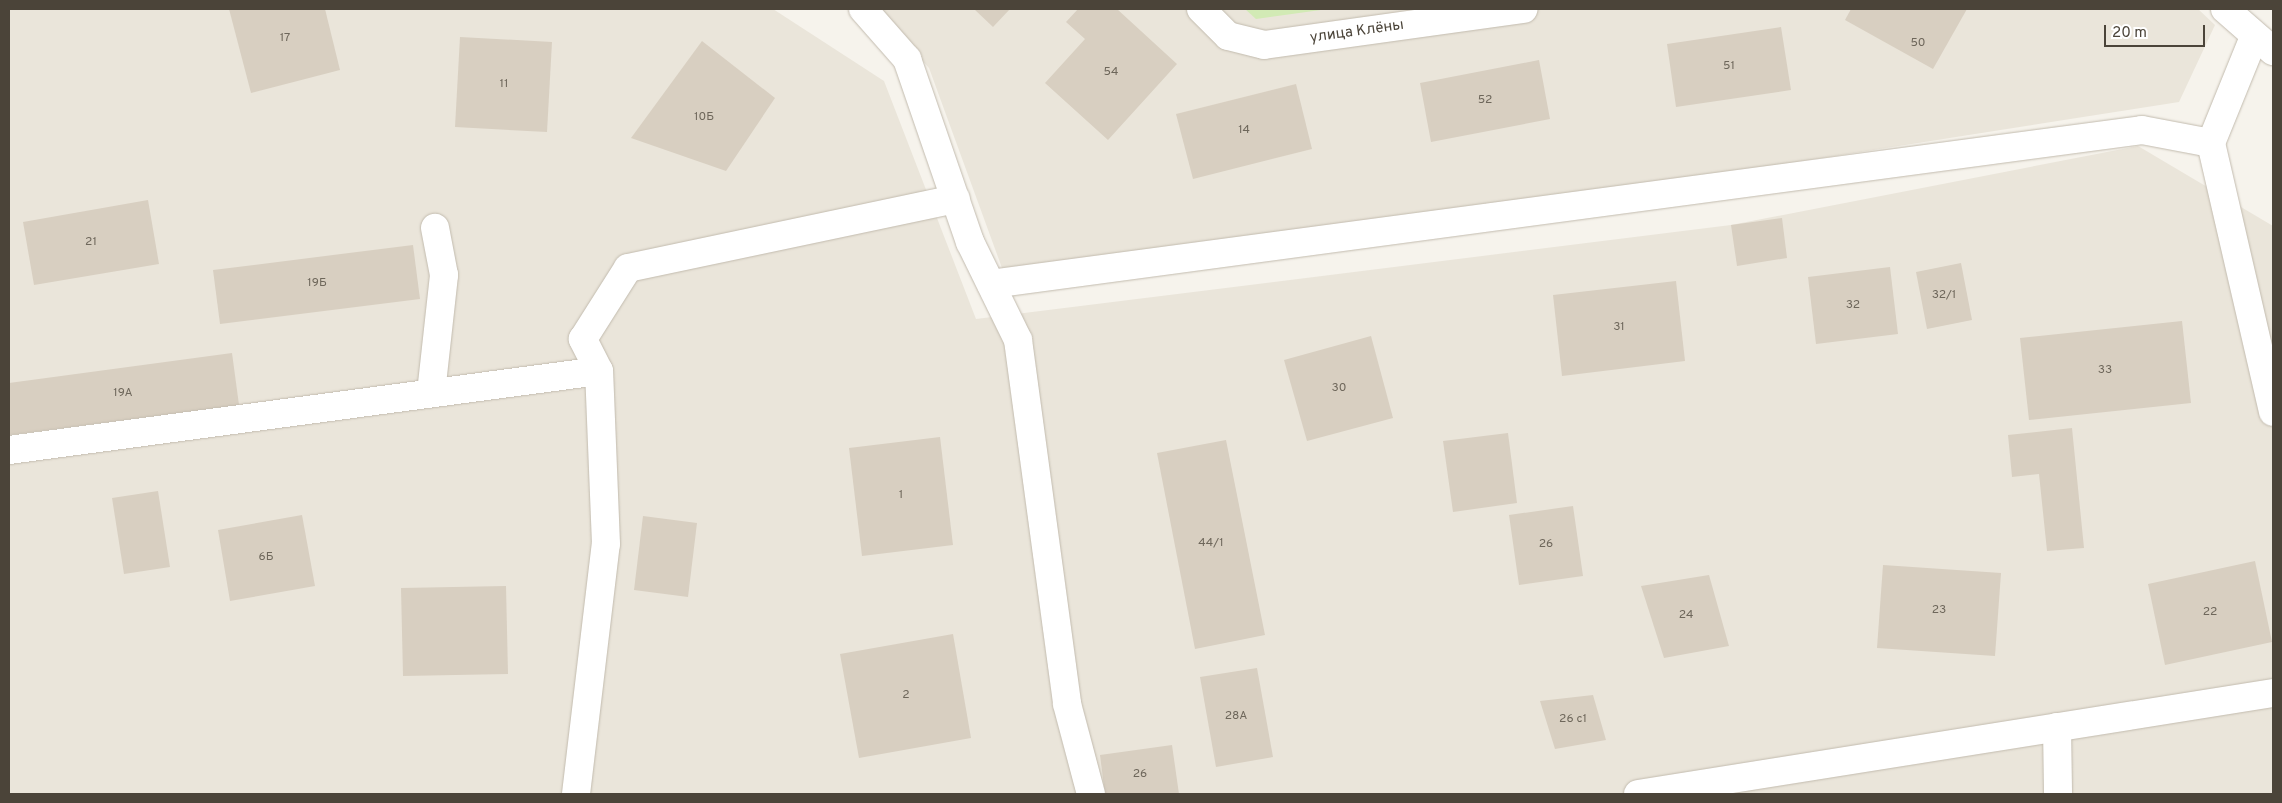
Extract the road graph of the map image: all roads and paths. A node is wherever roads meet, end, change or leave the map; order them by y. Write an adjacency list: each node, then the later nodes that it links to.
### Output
1 (863, 9): 7 (street)
2 (1201, 9): 3 (street, улица Клёны)
3 (1524, 9)
4 (2225, 9): 5 (street)
5 (2264, 44): 6 (street)
6 (2211, 143): 9 (street); 12 (street)
7 (956, 199): 9 (street); 10 (street)
8 (435, 228): 11 (street)
9 (991, 284): 17 (street)
10 (599, 371): 11 (street); 16 (street)
11 (431, 393): 13 (street)
12 (2273, 412)
13 (9, 450)
14 (2273, 692): 15 (street)
15 (2057, 727): 18 (street); 19 (street)
16 (576, 794)
17 (1091, 794)
18 (1638, 794)
19 (2058, 794)

